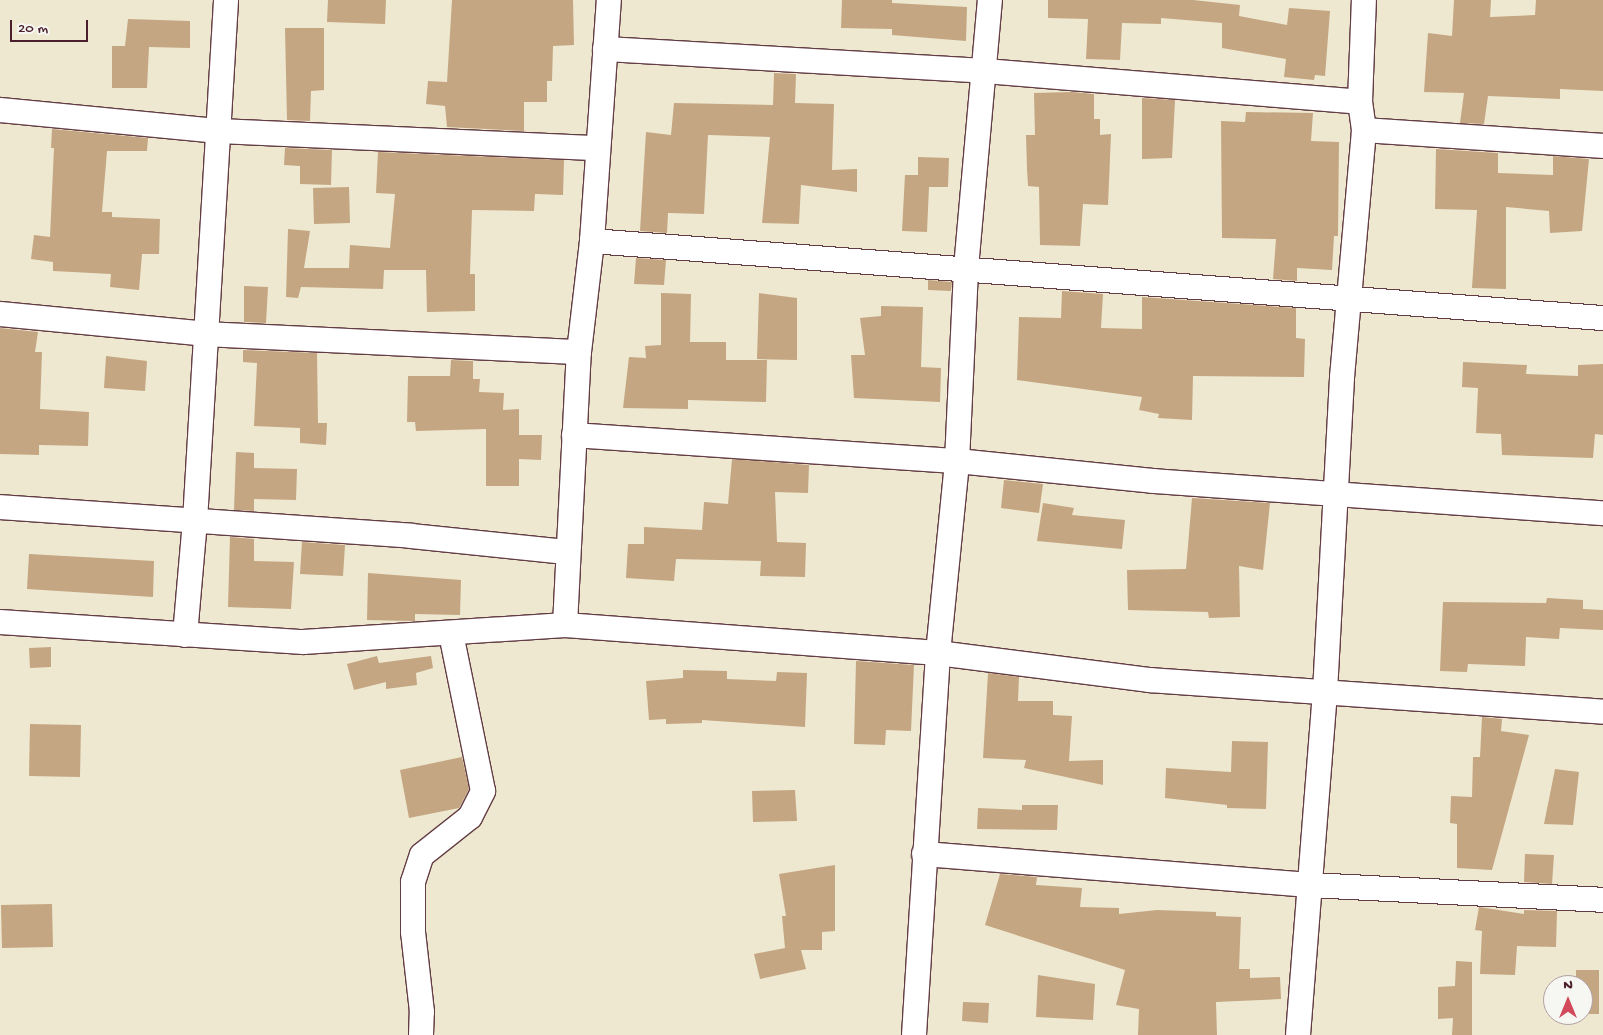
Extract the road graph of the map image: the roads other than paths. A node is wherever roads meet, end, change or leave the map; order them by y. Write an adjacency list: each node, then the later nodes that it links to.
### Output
1 (226, 0): 10 (street)
2 (609, 0): 5 (street)
3 (990, 0): 6 (street)
4 (1364, 0): 7 (street)
5 (605, 49): 6 (street); 12 (street)
6 (985, 71): 7 (street); 14 (street)
7 (1360, 102): 9 (street)
8 (0, 110): 10 (street)
9 (1364, 130): 11 (street); 15 (street)
10 (220, 131): 12 (street); 18 (street)
11 (1603, 146)
12 (597, 148): 13 (street)
13 (592, 241): 14 (street); 19 (street)
14 (966, 268): 15 (street); 21 (street)
15 (1349, 298): 17 (street); 22 (street)
16 (0, 314): 18 (street)
17 (1603, 318)
18 (206, 334): 19 (street); 25 (street)
19 (579, 352): 20 (street)
20 (574, 435): 21 (street); 26 (street)
21 (957, 461): 22 (street); 31 (street)
22 (1337, 493): 24 (street); 32 (street)
23 (0, 507): 25 (street)
24 (1603, 513)
25 (195, 521): 26 (street); 30 (street)
26 (566, 552): 28 (street)
27 (0, 622): 30 (street)
28 (565, 625): 29 (street); 31 (street)
29 (451, 634): 30 (street); 37 (street)
30 (185, 635)
31 (938, 653): 32 (street); 34 (street)
32 (1325, 692): 33 (street); 35 (street)
33 (1603, 712)
34 (924, 854): 35 (street); 38 (street)
35 (1310, 885): 36 (street); 39 (street)
36 (1603, 900)
37 (421, 1035)
38 (914, 1035)
39 (1298, 1035)

